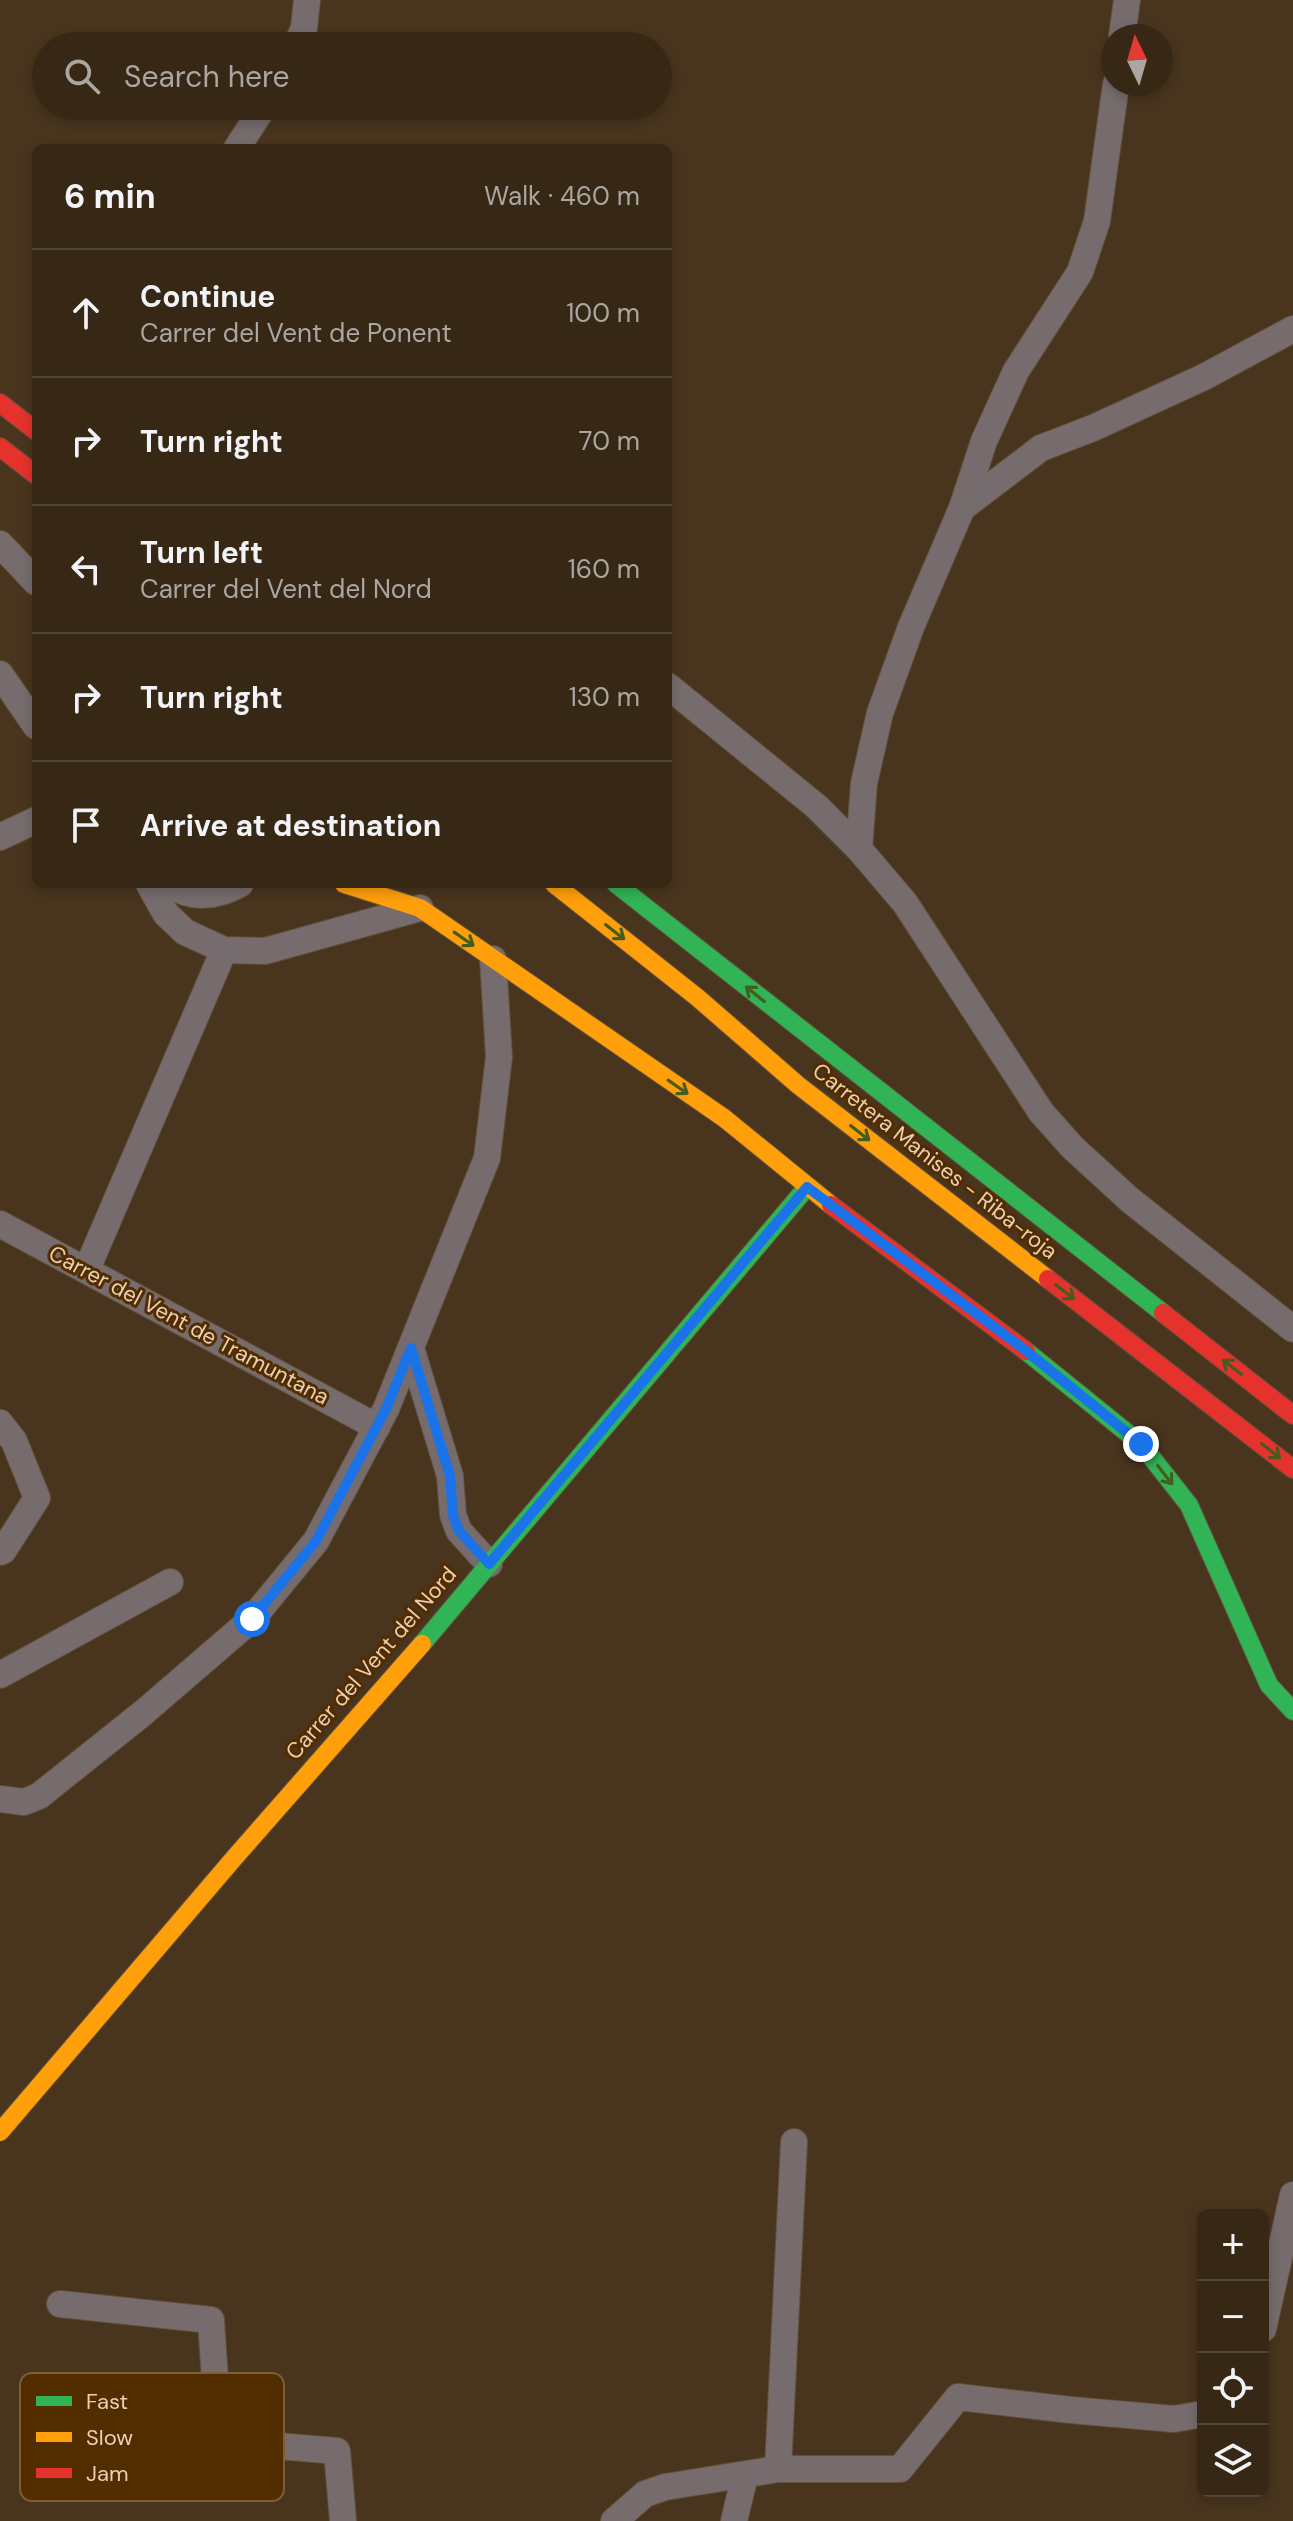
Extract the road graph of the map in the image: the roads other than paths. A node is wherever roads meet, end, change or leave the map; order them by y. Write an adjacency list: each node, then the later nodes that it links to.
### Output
1 (307, 0): 4 (street)
2 (1127, 0): 3 (street)
3 (1124, 24)
4 (302, 32)
5 (1114, 96): 13 (street)
6 (255, 120): 7 (street)
7 (240, 144)
8 (1293, 329): 13 (street)
9 (0, 403): 10 (street)
10 (32, 428)
11 (0, 447): 12 (street)
12 (32, 472)
13 (962, 508): 21 (street)
14 (0, 544): 15 (street)
15 (32, 578)
16 (0, 674): 18 (street)
17 (672, 689): 21 (street)
18 (32, 720)
19 (32, 822): 20 (street)
20 (0, 837)
21 (859, 849): 34 (street)
22 (151, 888): 29 (street)
23 (178, 888): 24 (street)
24 (231, 888)
25 (357, 888): 28 (street)
26 (559, 888): 39 (street, Carretera Manises - Riba-roja, one-way to 39)
27 (621, 888): 36 (street, Carretera Manises - Riba-roja, one-way to 27)
28 (420, 908): 29 (street); 30 (street, one-way to 30)
29 (224, 950): 33 (street)
30 (493, 959): 31 (street, one-way to 31); 35 (street)
31 (807, 1187): 41 (street, Carrer del Vent del Nord); 44 (street, one-way to 44)
32 (0, 1224): 33 (street, Carrer del Vent de Tramuntana)
33 (87, 1269): 38 (street, Carrer del Vent de Tramuntana)
34 (1293, 1329)
35 (411, 1348): 38 (street); 41 (street)
36 (1293, 1415)
37 (0, 1423): 40 (street)
38 (377, 1427): 45 (street)
39 (1293, 1469)
40 (0, 1552)
41 (489, 1564): 46 (street, Carrer del Vent del Nord)
42 (170, 1582): 43 (street)
43 (0, 1675)
44 (1293, 1711)
45 (0, 1799)
46 (0, 2132)
47 (794, 2142): 54 (street)
48 (1293, 2195): 49 (street)
49 (1269, 2302)
50 (60, 2304): 51 (street)
51 (215, 2373)
52 (1197, 2415): 54 (street)
53 (284, 2447): 56 (street)
54 (778, 2469): 55 (street)
55 (745, 2475): 57 (street); 58 (street)
56 (343, 2521)
57 (614, 2521)
58 (734, 2521)

